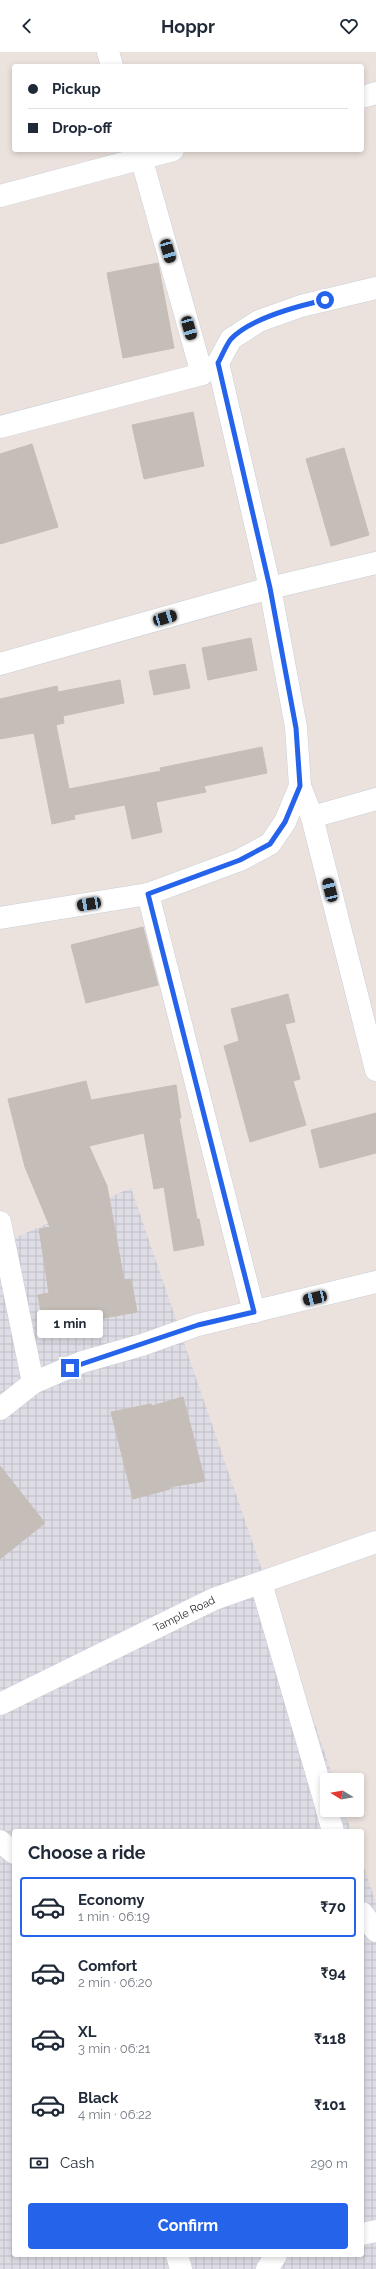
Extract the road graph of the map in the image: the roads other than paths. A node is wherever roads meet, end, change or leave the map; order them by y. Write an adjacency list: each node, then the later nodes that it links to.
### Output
1 (108, 52): 2 (street)
2 (111, 64)
3 (376, 93): 4 (street)
4 (364, 96)
5 (156, 152): 6 (street)
6 (140, 154): 7 (street); 9 (street)
7 (0, 196)
8 (376, 288): 9 (street)
9 (210, 369): 10 (street); 12 (street)
10 (0, 427)
11 (376, 563): 12 (street)
12 (270, 588): 13 (street); 14 (street)
13 (0, 664)
14 (300, 786): 16 (street); 17 (street)
15 (376, 799): 16 (street)
16 (312, 817): 19 (street)
17 (148, 894): 18 (street); 22 (street)
18 (0, 918)
19 (376, 1070)
20 (0, 1222): 23 (street)
21 (376, 1282): 22 (street)
22 (254, 1312): 23 (street)
23 (33, 1383): 24 (street)
24 (0, 1409)
25 (376, 1542): 26 (street, Tample Road)
26 (261, 1583): 27 (street, Tample Road); 28 (street)
27 (0, 1704)
28 (320, 1786)
29 (329, 1817): 30 (street)
30 (332, 1829)
31 (0, 1841): 32 (street)
32 (12, 1851)
33 (364, 1916): 34 (street)
34 (376, 1931)
35 (376, 2231): 36 (street)
36 (364, 2234)
37 (178, 2257): 39 (street)
38 (275, 2257): 40 (street)
39 (181, 2269)
40 (267, 2269)

